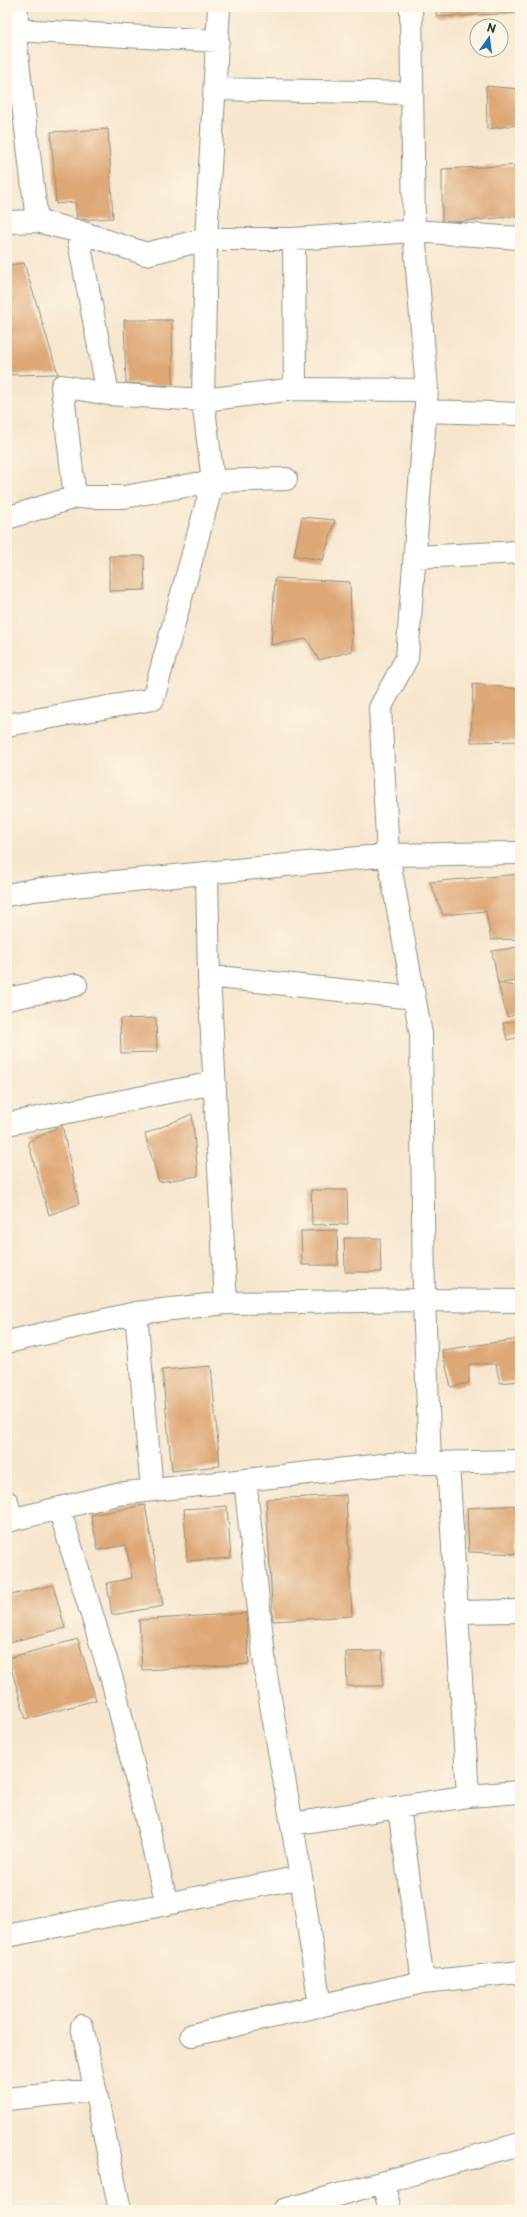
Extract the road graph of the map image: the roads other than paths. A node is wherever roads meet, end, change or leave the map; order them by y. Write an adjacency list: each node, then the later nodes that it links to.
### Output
1 (17, 7): 4 (street)
2 (219, 7): 5 (street)
3 (410, 7): 7 (street)
4 (13, 40): 5 (street); 8 (street)
5 (218, 41): 6 (street)
6 (215, 89): 7 (street); 13 (street)
7 (411, 93): 11 (street)
8 (37, 220): 9 (street); 10 (street)
9 (7, 222)
10 (77, 231): 13 (street); 17 (street)
11 (414, 231): 12 (street); 14 (street); 16 (street)
12 (520, 238)
13 (206, 239): 14 (street); 18 (street)
14 (294, 239): 15 (street)
15 (295, 389): 16 (street); 18 (street)
16 (427, 390): 19 (street)
17 (108, 394): 18 (street); 23 (street)
18 (203, 400): 22 (street)
19 (426, 411): 20 (street); 26 (street)
20 (520, 414)
21 (286, 479): 22 (street)
22 (213, 481): 23 (street); 27 (street)
23 (76, 497): 24 (street)
24 (7, 518)
25 (520, 552): 26 (street)
26 (415, 558): 29 (street)
27 (7, 725)
28 (520, 853): 29 (street)
29 (388, 855): 30 (street); 34 (street)
30 (207, 874): 31 (street); 32 (street)
31 (7, 895)
32 (209, 976): 34 (street); 36 (street)
33 (76, 985): 35 (street)
34 (414, 998): 38 (street)
35 (7, 999)
36 (214, 1083): 37 (street); 40 (street)
37 (7, 1124)
38 (424, 1300): 39 (street); 40 (street); 44 (street)
39 (520, 1301)
40 (226, 1303): 41 (street)
41 (136, 1313): 42 (street); 46 (street)
42 (7, 1342)
43 (520, 1461): 44 (street)
44 (439, 1463): 45 (street); 50 (street)
45 (245, 1480): 46 (street); 54 (street)
46 (152, 1490): 47 (street)
47 (59, 1508): 48 (street); 56 (street)
48 (9, 1514)
49 (520, 1611): 50 (street)
50 (456, 1612): 52 (street)
51 (520, 1792): 52 (street)
52 (468, 1796): 53 (street)
53 (399, 1808): 54 (street); 59 (street)
54 (292, 1824): 55 (street)
55 (300, 1877): 56 (street); 60 (street)
56 (167, 1904): 57 (street)
57 (7, 1936)
58 (520, 1972): 59 (street)
59 (423, 1982): 60 (street)
60 (320, 2006): 62 (street)
61 (82, 2026): 63 (street)
62 (192, 2035)
63 (94, 2090): 64 (street); 68 (street)
64 (7, 2100)
65 (520, 2144): 66 (street)
66 (383, 2183): 67 (street); 70 (street)
67 (313, 2207): 69 (street)
68 (120, 2210)
69 (284, 2210)
70 (390, 2210)

